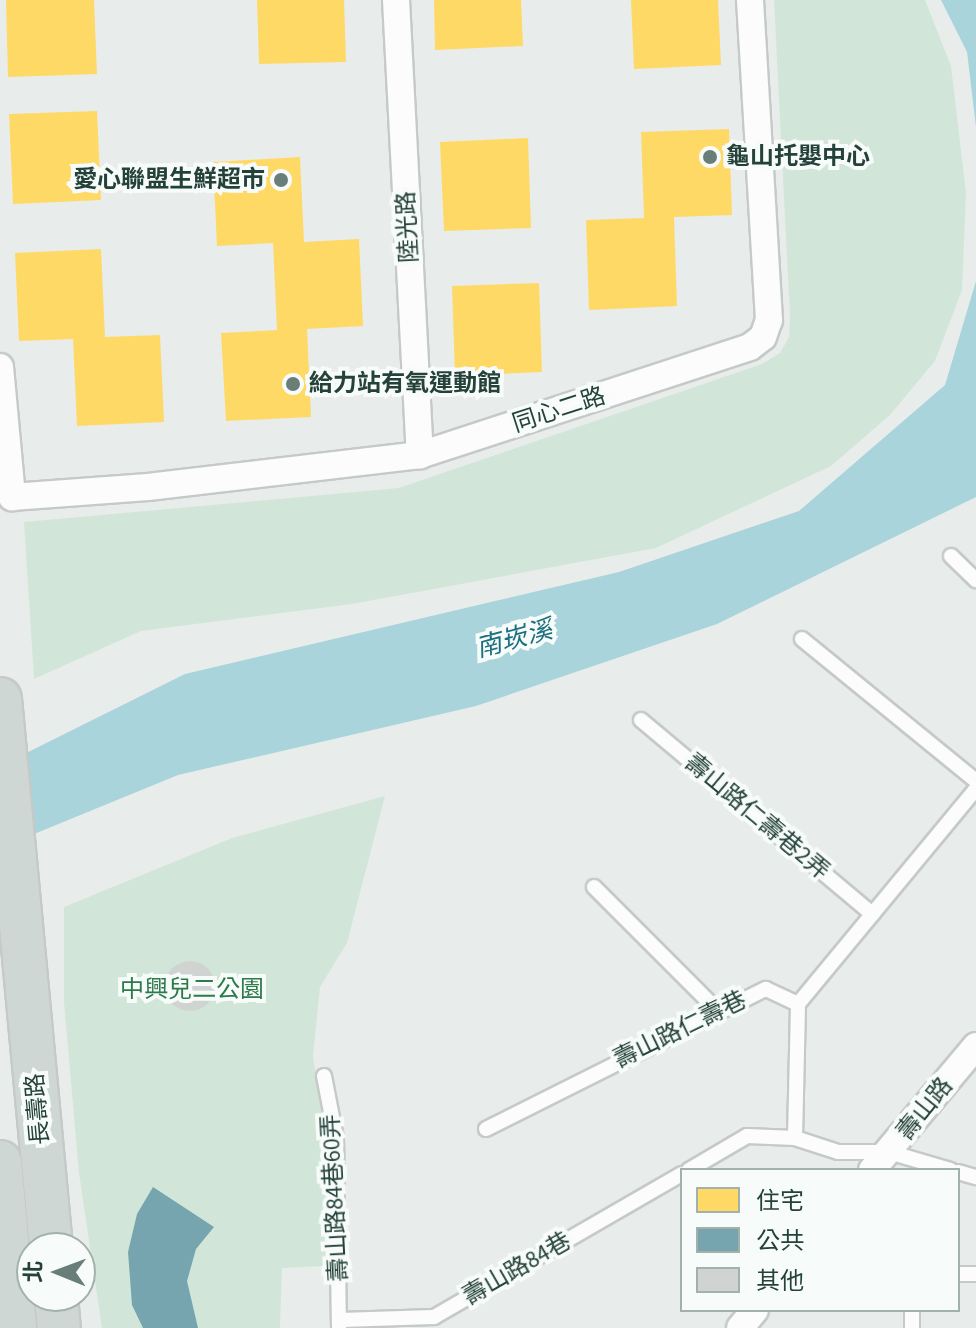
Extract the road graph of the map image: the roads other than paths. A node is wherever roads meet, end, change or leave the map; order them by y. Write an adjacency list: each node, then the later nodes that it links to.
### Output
1 (396, 0): 5 (street, 陸光路)
2 (403, 0): 5 (street, 陸光路)
3 (750, 0): 5 (street, 同心二路)
4 (0, 367): 5 (street, 同心二路)
5 (423, 454)
6 (951, 556): 7 (lane)
7 (976, 580)
8 (802, 639): 11 (lane)
9 (0, 699): 26 (main road, 長壽路)
10 (641, 720): 14 (lane, 壽山路仁壽巷2弄)
11 (976, 781)
12 (976, 789): 14 (lane)
13 (594, 887): 16 (lane)
14 (872, 914): 15 (lane)
15 (798, 1004): 16 (lane, 壽山路仁壽巷); 20 (lane)
16 (716, 1009): 19 (lane, 壽山路仁壽巷)
17 (976, 1046): 21 (street, 壽山路)
18 (324, 1076): 28 (lane, 壽山路84巷60弄)
19 (486, 1129)
20 (795, 1138): 21 (lane); 23 (lane)
21 (880, 1161): 24 (lane)
22 (0, 1162): 29 (main road, 長壽路)
23 (692, 1168)
24 (934, 1168)
25 (680, 1175): 28 (lane, 壽山路84巷)
26 (50, 1232)
27 (753, 1312): 30 (street)
28 (340, 1324)
29 (15, 1328)
30 (740, 1328)

